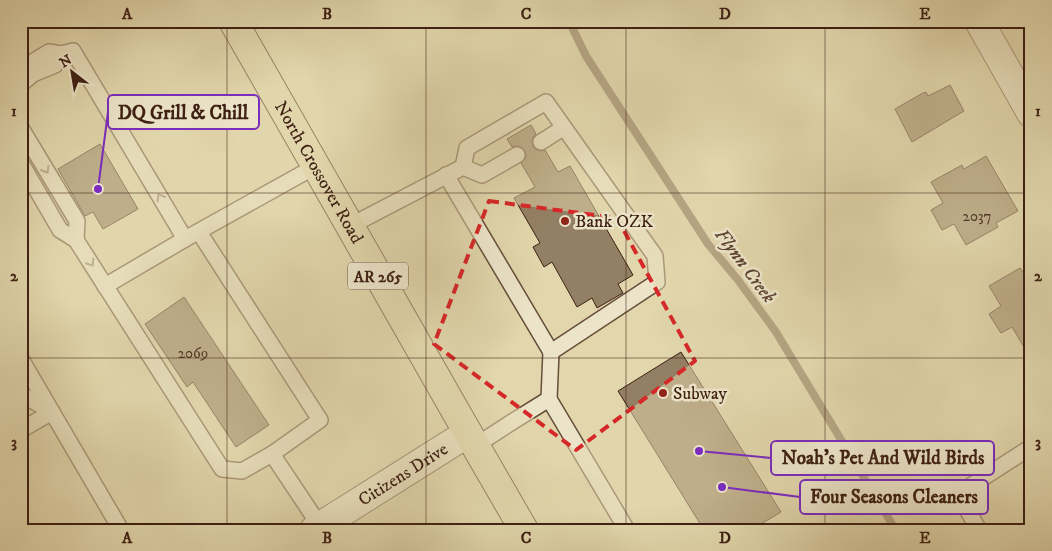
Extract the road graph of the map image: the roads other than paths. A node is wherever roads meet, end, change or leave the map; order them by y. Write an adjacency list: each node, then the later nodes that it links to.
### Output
1 (234, 21): 12 (main road, North Crossover Road / AR 265)
2 (979, 21): 6 (street)
3 (61, 54): 4 (lane); 5 (lane); 17 (lane, one-way to 3)
4 (21, 69)
5 (21, 84)
6 (1031, 113)
7 (21, 128): 18 (lane, one-way to 18)
8 (563, 128): 9 (lane); 13 (lane); 20 (lane)
9 (541, 142)
10 (517, 155): 13 (lane)
11 (21, 163): 18 (lane)
12 (316, 166): 15 (main road, North Crossover Road / AR 265); 16 (lane)
13 (463, 167): 14 (lane)
14 (446, 176): 15 (lane); 20 (lane)
15 (350, 226): 26 (main road, North Crossover Road / AR 265)
16 (199, 232): 17 (lane); 28 (lane)
17 (185, 239): 19 (lane)
18 (76, 240): 19 (lane, one-way to 19)
19 (105, 286): 28 (lane)
20 (551, 352): 23 (lane)
21 (21, 359): 24 (lane)
22 (21, 394): 24 (lane)
23 (548, 399): 26 (lane); 32 (lane)
24 (52, 412): 25 (lane); 30 (lane)
25 (21, 430)
26 (471, 440): 29 (street, Citizens Drive); 31 (main road, North Crossover Road / AR 265)
27 (1031, 447): 33 (lane)
28 (272, 454): 29 (lane)
29 (317, 528)
30 (122, 530)
31 (524, 530)
32 (627, 530)
33 (979, 530)

